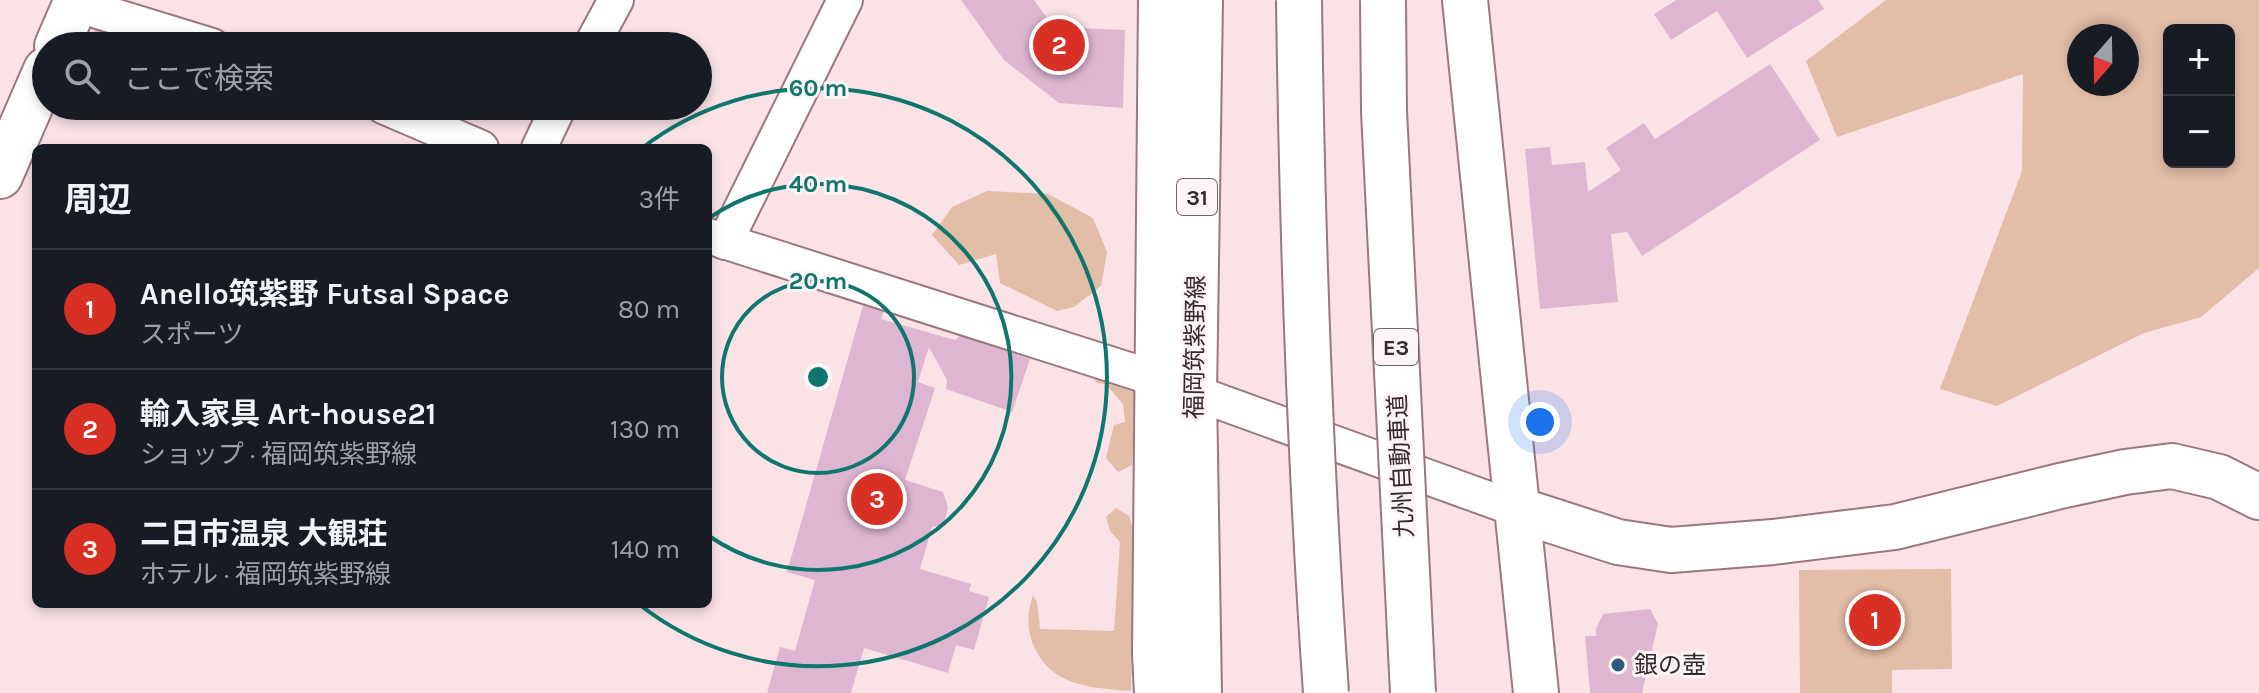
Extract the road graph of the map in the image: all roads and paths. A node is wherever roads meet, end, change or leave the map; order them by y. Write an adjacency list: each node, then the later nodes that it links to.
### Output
1 (616, 0): 11 (street)
2 (845, 0): 18 (street)
3 (1161, 0): 19 (main road, 福岡筑紫野線 / 31)
4 (1200, 0): 19 (main road, 福岡筑紫野線 / 31)
5 (1299, 0): 24 (main road, bridge)
6 (1383, 0): 25 (main road, 九州自動車道 / E3, bridge)
7 (1465, 0): 21 (main road)
8 (76, 2): 9 (main road); 10 (street)
9 (63, 32)
10 (169, 32)
11 (599, 32)
12 (32, 102): 17 (main road)
13 (416, 120): 15 (street)
14 (552, 120): 16 (street)
15 (472, 144)
16 (541, 144)
17 (0, 176)
18 (716, 239): 19 (street)
19 (1176, 386): 21 (street); 22 (main road, 福岡筑紫野線 / 31); 23 (main road, 福岡筑紫野線 / 31)
20 (2259, 497): 21 (main road)
21 (1516, 509): 26 (main road)
22 (1157, 693)
23 (1199, 693)
24 (1326, 693)
25 (1413, 693)
26 (1536, 693)

